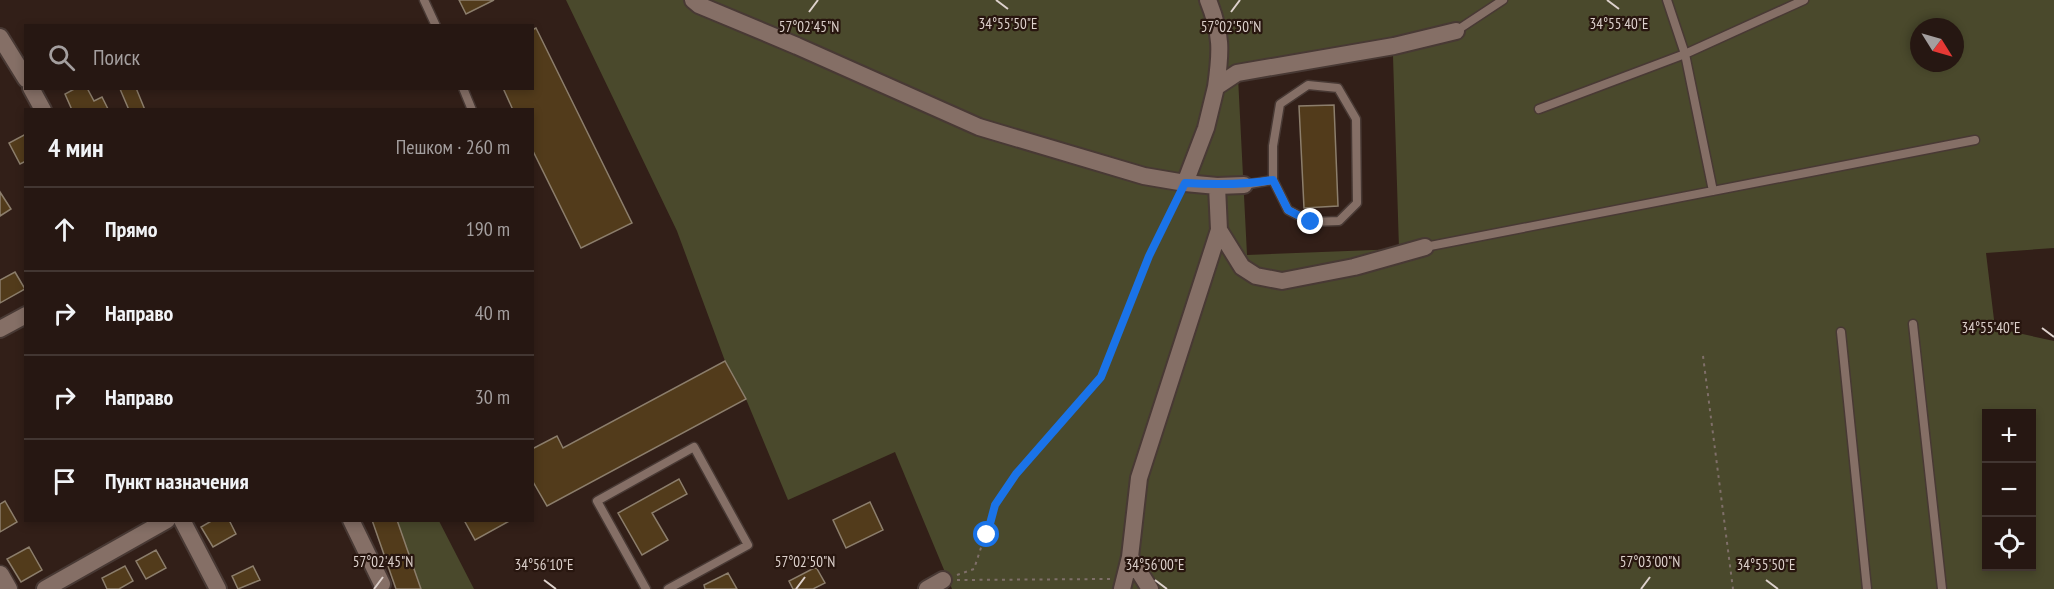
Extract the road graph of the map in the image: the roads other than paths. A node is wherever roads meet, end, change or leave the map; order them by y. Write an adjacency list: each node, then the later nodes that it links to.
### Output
1 (424, 0): 7 (lane)
2 (693, 0): 20 (street)
3 (1208, 0): 12 (street)
4 (1503, 0): 8 (lane)
5 (1667, 0): 10 (lane)
6 (1804, 0): 10 (lane)
7 (435, 24)
8 (1456, 32): 12 (street)
9 (0, 37): 11 (street)
10 (1685, 54): 17 (lane); 23 (lane)
11 (24, 77)
12 (1216, 87): 20 (street)
13 (32, 90): 15 (street)
14 (464, 90): 16 (lane)
15 (43, 108)
16 (470, 108)
17 (1539, 109)
18 (1975, 140): 23 (lane)
19 (1273, 180): 19 (lane); 21 (lane)
20 (1185, 183): 22 (street)
21 (1244, 185): 22 (street)
22 (1217, 186): 24 (street)
23 (1713, 191): 25 (lane)
24 (1219, 230): 25 (street); 33 (street)
25 (1425, 247)
26 (24, 316): 28 (street)
27 (1912, 324): 46 (lane)
28 (0, 329)
29 (1842, 332): 45 (lane)
30 (163, 522): 39 (street)
31 (183, 522): 40 (street)
32 (352, 522): 36 (street)
33 (1130, 557): 37 (street); 44 (street)
34 (0, 575): 38 (street)
35 (943, 580): 43 (street)
36 (382, 584)
37 (1124, 584)
38 (8, 589)
39 (45, 589)
40 (218, 589)
41 (646, 589): 42 (lane)
42 (668, 589)
43 (927, 589)
44 (1150, 589)
45 (1867, 589)
46 (1942, 589)

